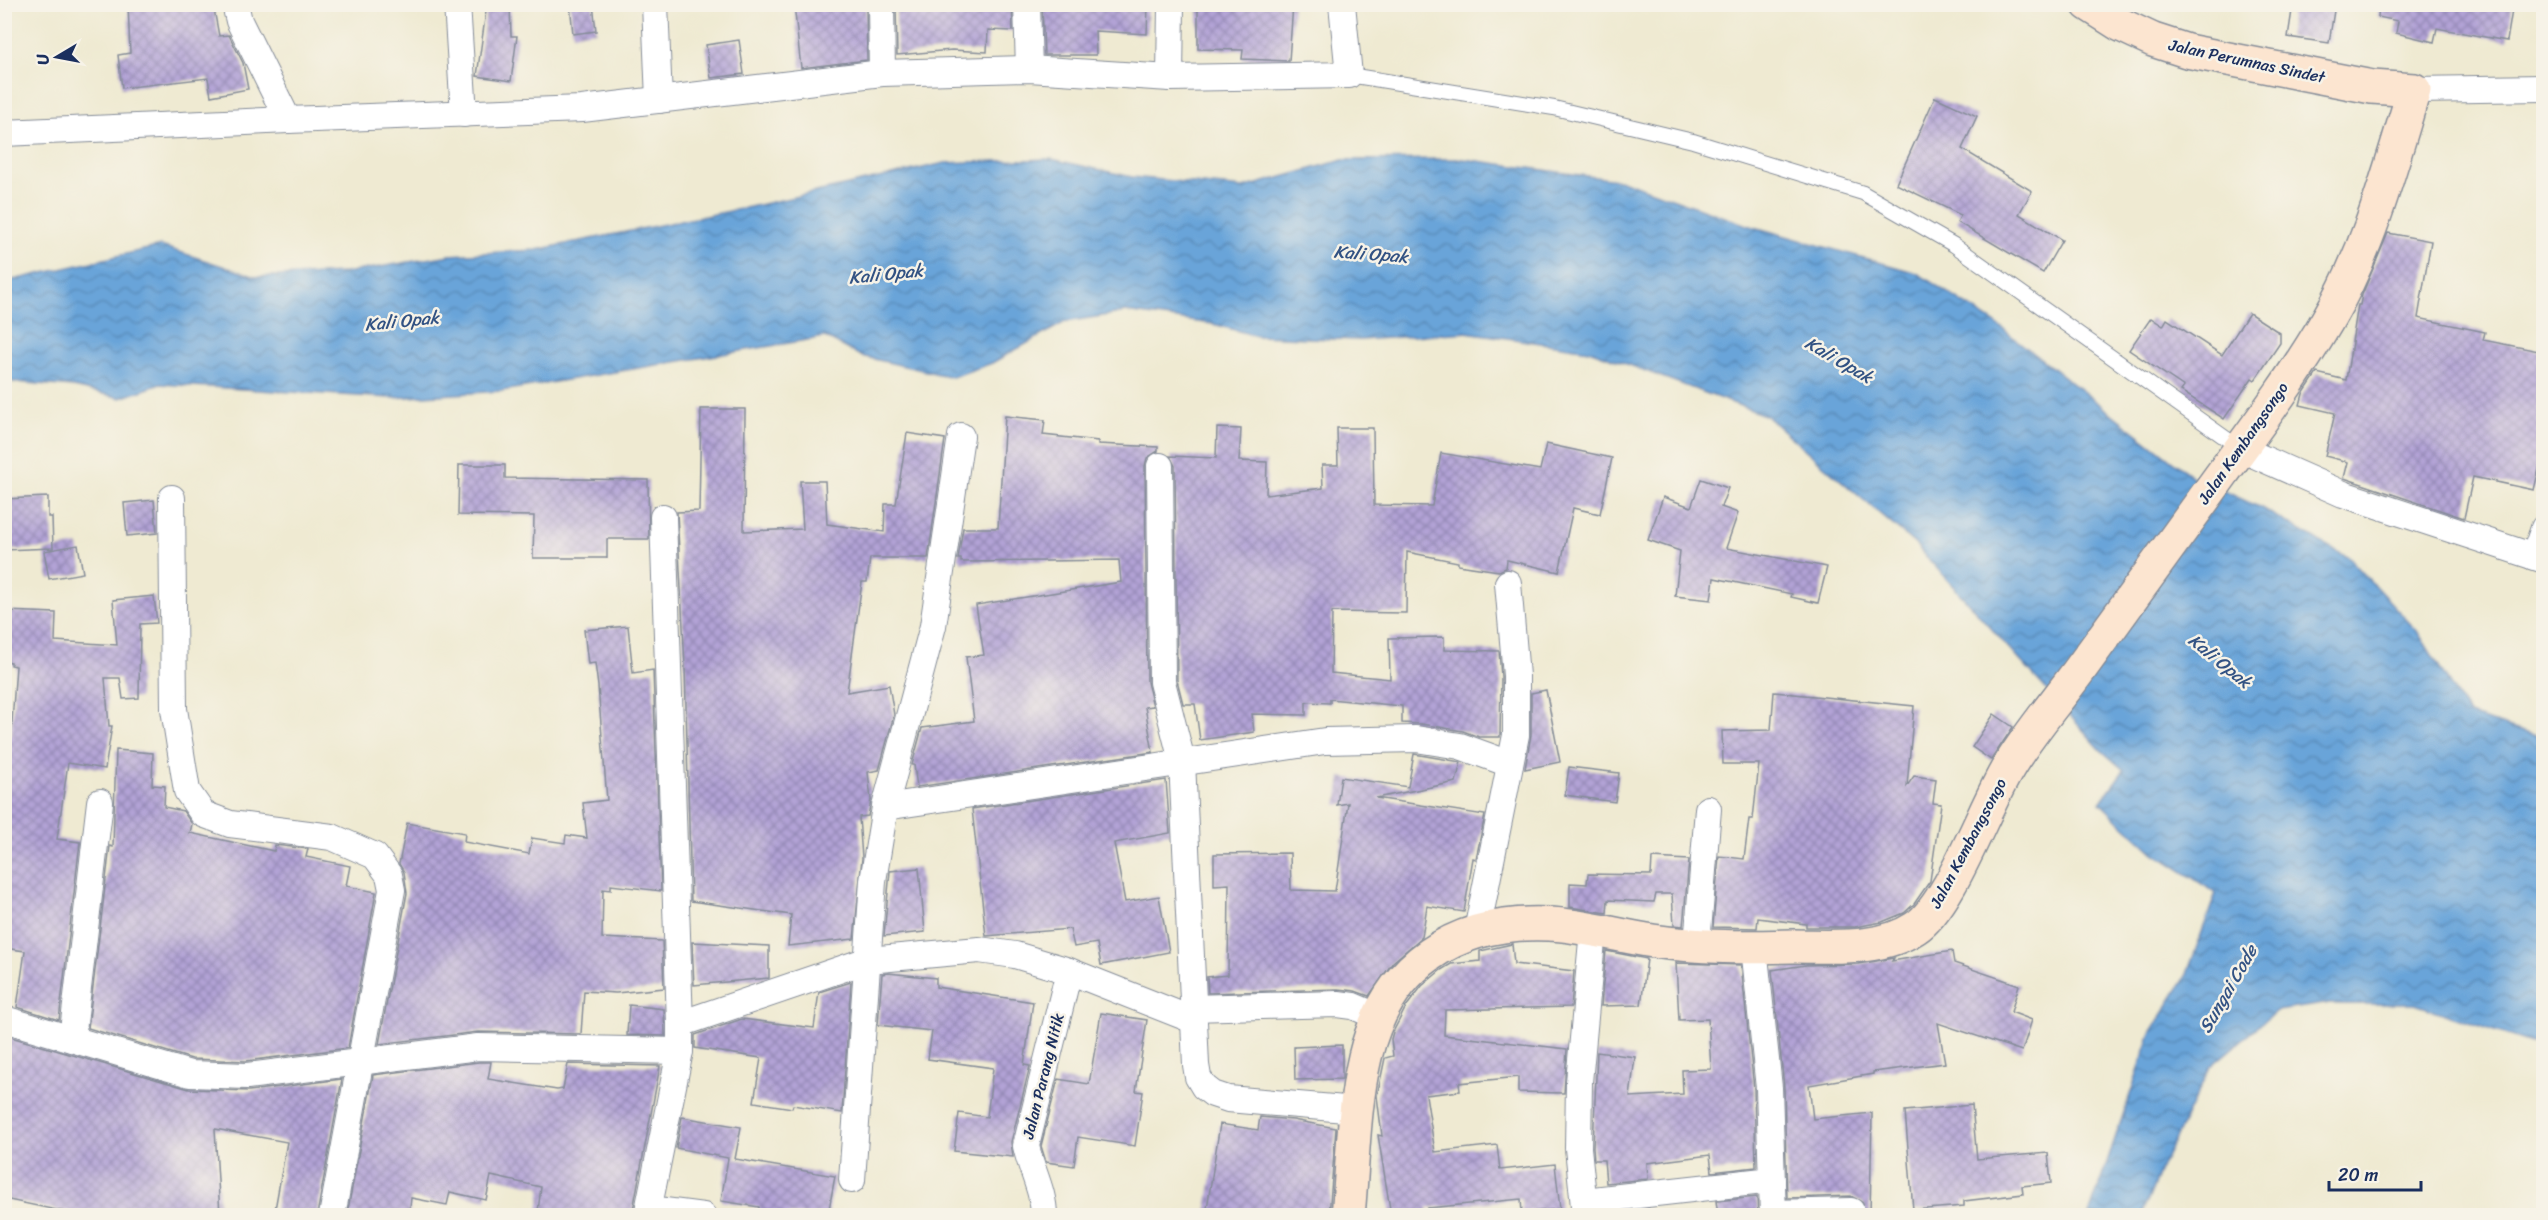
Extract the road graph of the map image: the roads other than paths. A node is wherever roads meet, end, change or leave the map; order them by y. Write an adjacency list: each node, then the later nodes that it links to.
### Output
1 (235, 4): 17 (street)
2 (456, 4): 16 (street)
3 (655, 4): 15 (street)
4 (881, 4): 10 (street)
5 (1027, 4): 9 (street)
6 (1172, 4): 12 (street)
7 (1342, 4): 11 (street)
8 (2088, 4): 14 (street, Jalan Perumnas Sindet)
9 (1029, 69): 10 (street); 12 (street)
10 (882, 73): 15 (street)
11 (1349, 75): 12 (street); 20 (lane)
12 (1170, 78)
13 (2544, 88): 14 (street)
14 (2415, 90): 20 (street, Jalan Kembangsongo)
15 (659, 100): 16 (street)
16 (464, 114): 17 (street)
17 (288, 120): 18 (street)
18 (4, 133)
19 (961, 436): 30 (street)
20 (2239, 452): 25 (street); 35 (street, Jalan Kembangsongo)
21 (1160, 466): 27 (street)
22 (172, 498): 44 (street)
23 (663, 518): 41 (street)
24 (2544, 528): 25 (street)
25 (2539, 558)
26 (1508, 583): 28 (street)
27 (1182, 761): 28 (street); 30 (street); 38 (street)
28 (1510, 764): 33 (street)
29 (100, 802): 42 (street)
30 (885, 807): 36 (street)
31 (1708, 809): 34 (street)
32 (1593, 930): 33 (street, Jalan Kembangsongo); 34 (street, Jalan Kembangsongo); 48 (street)
33 (1477, 931): 39 (street, Jalan Kembangsongo)
34 (1697, 944): 35 (street, Jalan Kembangsongo)
35 (1754, 947): 47 (street)
36 (868, 960): 37 (street); 41 (street); 46 (street)
37 (1069, 971): 38 (street); 54 (street, Jalan Parang Nitik)
38 (1193, 1014): 39 (street); 45 (street)
39 (1379, 1017): 45 (street, Jalan Kembangsongo)
40 (4, 1018): 42 (street)
41 (680, 1024): 43 (street)
42 (72, 1039): 44 (street)
43 (680, 1050): 44 (street); 50 (street)
44 (361, 1062): 52 (street)
45 (1358, 1110): 55 (street, Jalan Kembangsongo)
46 (852, 1180)
47 (1772, 1180): 48 (street); 51 (street)
48 (1585, 1208)
49 (1851, 1210): 51 (street)
50 (648, 1212): 53 (street)
51 (1773, 1214)
52 (332, 1215)
53 (703, 1215)
54 (1044, 1215)
55 (1348, 1215)

